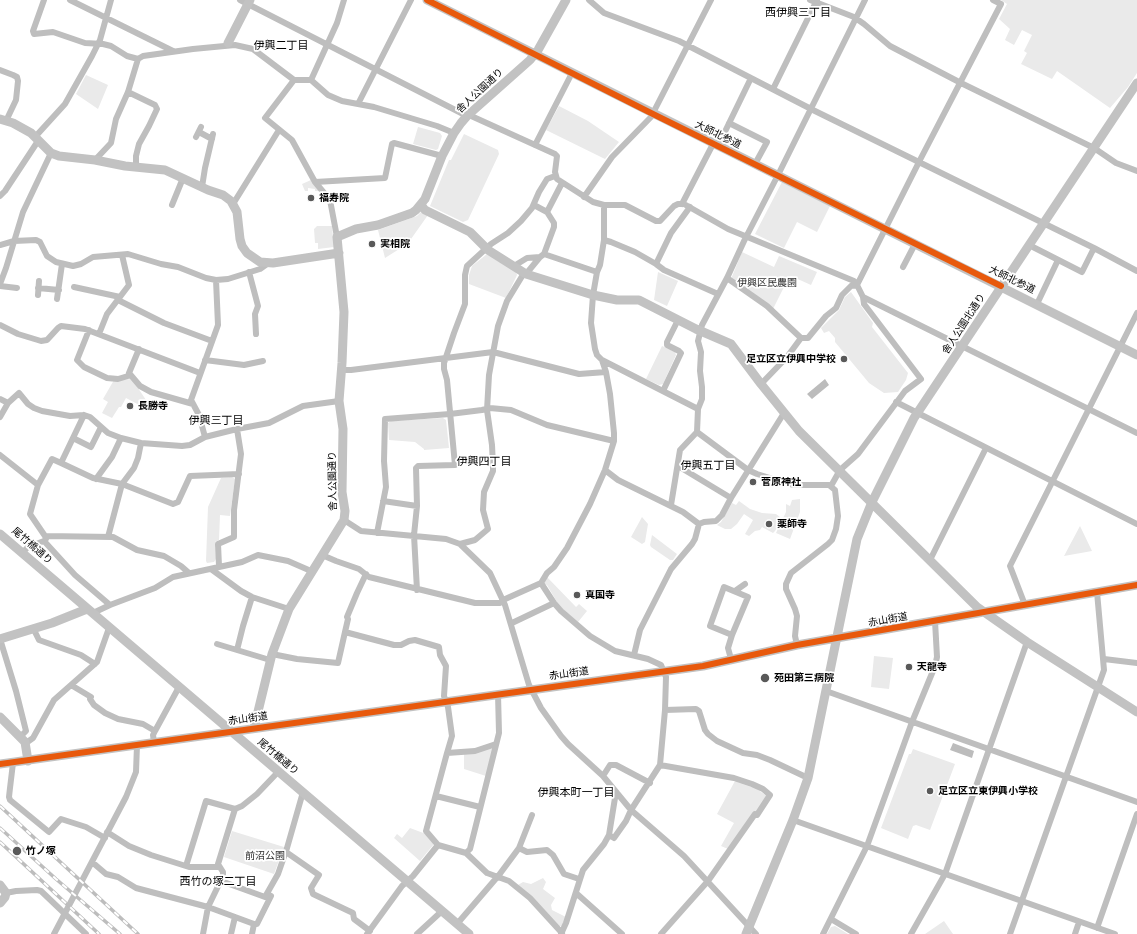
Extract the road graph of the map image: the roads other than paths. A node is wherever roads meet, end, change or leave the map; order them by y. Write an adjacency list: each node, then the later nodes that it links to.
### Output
1 (44, 0): 16 (street)
2 (70, 0): 14 (street)
3 (111, 0): 14 (street)
4 (344, 0): 17 (street)
5 (411, 0): 23 (street)
6 (427, 0): 21 (street, 大師北参道)
7 (566, 0): 21 (street, 舎人公園通り)
8 (589, 0): 19 (street)
9 (711, 0): 19 (street)
10 (865, 0): 15 (street)
11 (993, 0): 29 (street)
12 (246, 1): 17 (street); 18 (street)
13 (814, 1): 15 (street); 31 (street)
14 (106, 18): 16 (street); 20 (street)
15 (856, 19): 29 (street); 34 (street)
16 (98, 44): 22 (street); 42 (street)
17 (328, 44): 23 (street); 28 (street)
18 (228, 45): 20 (street); 27 (street)
19 (688, 46): 26 (street); 35 (street)
20 (174, 52): 22 (street)
21 (535, 54): 25 (street, 大師北参道); 36 (street, 舎人公園通り)
22 (138, 59): 32 (street)
23 (375, 69): 33 (street); 36 (street)
24 (0, 70): 37 (street)
25 (572, 73): 35 (street, 大師北参道); 43 (street)
26 (751, 78): 31 (street); 38 (street)
27 (294, 80): 28 (street); 39 (street)
28 (311, 80): 33 (street)
29 (960, 83): 45 (street); 49 (street)
30 (1137, 83): 45 (street, 舎人公園北通り)
31 (773, 89): 34 (street)
32 (128, 92): 48 (street); 51 (street)
33 (358, 104): 41 (street)
34 (811, 109): 49 (street); 53 (street)
35 (653, 114): 44 (street, 大師北参道); 60 (street)
36 (468, 116): 41 (street, 舎人公園通り); 43 (street)
37 (3, 120): 42 (street)
38 (729, 123): 44 (street); 50 (street)
39 (279, 130): 56 (street); 61 (street)
40 (199, 132): 58 (street)
41 (454, 133): 47 (street, 舎人公園通り)
42 (36, 139): 46 (street); 59 (street)
43 (535, 145): 54 (street)
44 (715, 145): 50 (street, 大師北参道); 62 (street)
45 (1094, 148): 52 (street); 69 (street, 舎人公園北通り)
46 (52, 153): 48 (street); 74 (street)
47 (442, 156): 56 (street); 64 (street, 舎人公園通り)
48 (95, 160): 51 (street)
49 (919, 163): 69 (street); 70 (street)
50 (755, 164): 53 (street, 大師北参道)
51 (136, 167): 55 (street)
52 (1137, 172)
53 (778, 175): 70 (street, 大師北参道); 71 (street)
54 (555, 176): 57 (street); 65 (street)
55 (183, 178): 58 (street); 63 (street)
56 (315, 182): 72 (street)
57 (562, 183): 60 (street); 68 (street)
58 (202, 187): 61 (street)
59 (0, 196)
60 (584, 197): 66 (street)
61 (233, 204): 85 (street)
62 (682, 204): 66 (street); 67 (street)
63 (172, 205)
64 (421, 205): 72 (street); 78 (street)
65 (534, 205): 68 (street); 78 (street)
66 (604, 205): 73 (street)
67 (690, 207): 71 (street); 86 (street)
68 (547, 212): 82 (street)
69 (1044, 224): 77 (street, 舎人公園北通り); 79 (street)
70 (886, 229): 75 (street, 大師北参道); 97 (street)
71 (747, 236): 93 (street); 97 (street)
72 (337, 237): 80 (street, 舎人公園通り)
73 (604, 240): 86 (street); 91 (street)
74 (14, 242): 76 (street); 84 (street); 96 (street)
75 (915, 244): 88 (street); 98 (street, 大師北参道)
76 (0, 245)
77 (1029, 245): 83 (street); 98 (street, 舎人公園北通り)
78 (487, 248): 87 (street); 122 (street)
79 (1094, 248): 83 (street); 89 (street)
80 (339, 253): 85 (street); 126 (street, 舎人公園通り)
81 (122, 255): 84 (street); 94 (street); 106 (street)
82 (542, 255): 87 (street); 91 (street); 92 (street)
83 (1058, 260): 107 (street)
84 (62, 264): 101 (street)
85 (267, 264): 90 (street)
86 (656, 264): 102 (street)
87 (514, 266): 92 (street)
88 (903, 267)
89 (1137, 271)
90 (249, 272): 94 (street); 114 (street)
91 (598, 272): 103 (street)
92 (525, 273): 103 (street); 120 (street)
93 (727, 278): 102 (street); 115 (street)
94 (216, 280): 116 (street)
95 (39, 281): 101 (street)
96 (0, 285): 100 (street)
97 (857, 285): 104 (street); 115 (street)
98 (1002, 286): 107 (street, 大師北参道); 117 (street, 舎人公園北通り)
99 (74, 287): 106 (street)
100 (16, 288)
101 (59, 290): 105 (street)
102 (718, 294): 112 (street)
103 (593, 295): 109 (street); 124 (street)
104 (863, 297): 117 (street); 134 (street)
105 (57, 299)
106 (119, 299): 113 (street); 116 (street)
107 (1037, 304): 118 (street, 大師北参道)
108 (1137, 313): 118 (street)
109 (678, 320): 112 (street); 131 (street)
110 (0, 325): 111 (street)
111 (89, 330): 113 (street); 128 (street)
112 (700, 330): 130 (street); 137 (street)
113 (99, 334): 119 (street)
114 (256, 334)
115 (801, 338): 130 (street)
116 (212, 341): 123 (street)
117 (962, 346): 138 (street); 142 (street, 舎人公園北通り)
118 (1121, 346): 121 (street, 大師北参道); 138 (street)
119 (138, 349): 128 (street); 129 (street)
120 (493, 352): 122 (street); 127 (street); 139 (street)
121 (1137, 355)
122 (446, 358): 126 (street); 141 (street)
123 (205, 360): 125 (street); 129 (street)
124 (602, 360): 127 (street); 131 (street)
125 (263, 361)
126 (342, 370): 133 (street, 舎人公園通り)
127 (606, 372): 152 (street)
128 (129, 373): 136 (street)
129 (200, 373): 136 (street)
130 (761, 384): 140 (street)
131 (664, 391): 137 (street)
132 (0, 399): 135 (street)
133 (339, 401): 146 (street); 172 (street, 舎人公園通り)
134 (896, 402): 142 (street); 160 (street)
135 (8, 403): 143 (street); 144 (street)
136 (193, 404): 149 (street)
137 (698, 409): 147 (street)
138 (1090, 409): 148 (street); 163 (street)
139 (487, 410): 141 (street); 152 (street); 180 (street)
140 (784, 412): 159 (street); 160 (street)
141 (450, 414): 168 (street); 171 (street)
142 (918, 414): 154 (street); 169 (street, 舎人公園北通り)
143 (84, 415): 145 (street); 150 (street)
144 (0, 417)
145 (101, 427): 150 (street); 151 (street)
146 (237, 429): 149 (street); 161 (street)
147 (697, 432): 157 (street); 159 (street)
148 (1137, 433)
149 (205, 437): 153 (street)
150 (74, 438): 156 (street)
151 (121, 438): 153 (street); 162 (street)
152 (614, 441): 158 (street)
153 (141, 443): 164 (street)
154 (986, 448): 163 (street); 183 (street)
155 (0, 455): 165 (street)
156 (61, 463): 162 (street); 165 (street)
157 (678, 466): 167 (street); 170 (street)
158 (605, 470): 170 (street); 189 (street)
159 (748, 470): 166 (street); 167 (street)
160 (840, 470): 166 (street); 169 (street)
161 (239, 474): 164 (street); 184 (street)
162 (96, 478): 164 (street)
163 (1053, 481): 174 (street); 199 (street)
164 (122, 484): 178 (street)
165 (38, 485): 179 (street)
166 (831, 486): 213 (street)
167 (731, 498): 173 (street)
168 (383, 501): 171 (street); 175 (street)
169 (872, 502): 183 (street); 210 (street, 舎人公園北通り)
170 (671, 505): 173 (street)
171 (417, 506): 177 (street)
172 (344, 520): 175 (street); 182 (street, 舎人公園通り)
173 (700, 524): 215 (street)
174 (1137, 524)
175 (377, 533): 177 (street)
176 (0, 534): 181 (street, 尾竹橋通り)
177 (414, 535): 180 (street); 192 (street)
178 (108, 537): 179 (street); 187 (street)
179 (45, 538): 181 (street); 198 (street)
180 (460, 544): 196 (street)
181 (22, 553): 201 (street, 尾竹橋通り)
182 (322, 555): 186 (street, 舎人公園通り); 188 (street)
183 (930, 560): 202 (street)
184 (219, 566): 185 (street); 186 (street)
185 (211, 569): 187 (street); 195 (street)
186 (311, 571): 200 (street, 舎人公園通り)
187 (189, 573): 198 (street)
188 (366, 574): 192 (street); 207 (street)
189 (541, 583): 196 (street); 197 (street)
190 (745, 584): 193 (street)
191 (1137, 585): 194 (street, 赤山街道)
192 (417, 590): 196 (street)
193 (735, 591): 208 (street); 208 (street)
194 (1098, 592): 199 (street, 赤山街道); 218 (street)
195 (252, 596): 200 (street); 214 (street)
196 (503, 600): 204 (street)
197 (554, 603): 204 (street); 215 (street)
198 (110, 605): 201 (street)
199 (1025, 605): 202 (street, 赤山街道)
200 (289, 609): 216 (street, 舎人公園通り)
201 (90, 611): 205 (street); 206 (street, 尾竹橋通り)
202 (983, 613): 203 (street, 赤山街道); 211 (street)
203 (935, 621): 210 (street, 赤山街道); 234 (street)
204 (512, 623): 227 (street)
205 (33, 628): 209 (street); 221 (street)
206 (109, 628): 221 (street); 225 (street, 尾竹橋通り)
207 (345, 632): 216 (street); 230 (street)
208 (732, 635): 217 (street)
209 (0, 639): 220 (street)
210 (837, 639): 213 (street, 赤山街道); 228 (street, 舎人公園北通り)
211 (1027, 642): 226 (street); 242 (street)
212 (217, 644): 214 (street)
213 (797, 645): 217 (street, 赤山街道)
214 (237, 650): 216 (street)
215 (634, 655): 223 (street)
216 (271, 657): 235 (street, 舎人公園通り)
217 (731, 659): 223 (street, 赤山街道)
218 (1104, 659): 219 (street); 226 (street)
219 (1137, 663)
220 (7, 664): 222 (street); 238 (street)
221 (95, 664): 224 (street)
222 (0, 666)
223 (664, 671): 227 (street, 赤山街道); 231 (street)
224 (71, 685): 236 (street); 238 (street)
225 (179, 687): 236 (street); 237 (street, 尾竹橋通り)
226 (1098, 687): 232 (street); 250 (street)
227 (532, 690): 229 (street, 赤山街道); 249 (street)
228 (826, 691): 234 (street); 251 (street, 舎人公園北通り)
229 (498, 694): 230 (street, 赤山街道); 240 (street)
230 (446, 702): 235 (street, 赤山街道); 243 (street)
231 (665, 710): 247 (street); 251 (street)
232 (1137, 712)
233 (0, 716): 238 (street)
234 (912, 722): 242 (street); 266 (street)
235 (254, 728): 237 (street, 赤山街道)
236 (155, 731): 239 (street)
237 (232, 732): 239 (street, 赤山街道); 248 (street, 尾竹橋通り)
238 (23, 740): 244 (street)
239 (154, 742): 241 (street, 赤山街道)
240 (496, 744): 243 (street); 257 (street)
241 (137, 745): 244 (street, 赤山街道); 263 (street)
242 (988, 749): 250 (street); 273 (street)
243 (447, 753): 255 (street)
244 (28, 761): 245 (street, 赤山街道)
245 (13, 763): 246 (street, 赤山街道); 263 (street)
246 (0, 764)
247 (660, 765): 252 (street); 278 (street)
248 (278, 772): 254 (street, 尾竹橋通り); 258 (street)
249 (603, 776): 252 (street); 253 (street)
250 (1066, 776): 256 (street); 282 (street)
251 (808, 778): 262 (street, 舎人公園北通り)
252 (650, 783): 259 (street)
253 (613, 788): 259 (street); 264 (street)
254 (303, 792): 268 (street); 277 (street, 尾竹橋通り)
255 (436, 796): 257 (street); 265 (street)
256 (1137, 802)
257 (480, 807): 269 (street)
258 (235, 809): 271 (street); 272 (street)
259 (631, 810): 264 (street); 278 (street)
260 (1137, 814): 292 (street)
261 (532, 815): 267 (street)
262 (794, 820): 266 (street); 293 (street, 舎人公園北通り)
263 (106, 835): 270 (street); 271 (street)
264 (609, 835): 275 (street)
265 (438, 844): 269 (street); 277 (street)
266 (867, 846): 273 (street); 288 (street)
267 (519, 848): 274 (street); 275 (street)
268 (286, 852): 281 (street); 294 (street)
269 (466, 853): 274 (street)
270 (92, 862): 284 (street); 286 (street)
271 (186, 866): 272 (street)
272 (220, 867): 276 (street)
273 (945, 874): 282 (street); 308 (street)
274 (496, 878): 291 (street); 295 (street)
275 (579, 879): 280 (street)
276 (221, 881): 281 (street); 284 (street)
277 (408, 881): 285 (street, 尾竹橋通り); 294 (street)
278 (708, 881): 293 (street); 304 (street)
279 (3, 889): 283 (street); 286 (street)
280 (576, 893): 295 (street); 303 (street)
281 (267, 894): 290 (street)
282 (1022, 901): 289 (street); 309 (street)
283 (0, 903)
284 (208, 907): 287 (street); 298 (street)
285 (442, 911): 291 (street, 尾竹橋通り); 301 (street)
286 (65, 914): 296 (street); 297 (street)
287 (235, 917): 290 (street); 299 (street)
288 (831, 919): 306 (street); 307 (street)
289 (1079, 922): 292 (street); 310 (street)
290 (254, 924): 300 (street)
291 (457, 924): 302 (street, 尾竹橋通り)
292 (1097, 928): 311 (street)
293 (748, 930): 305 (street)
294 (369, 932)
295 (561, 933)
296 (54, 934)
297 (86, 934)
298 (203, 934)
299 (231, 934)
300 (252, 934)
301 (417, 934)
302 (469, 934)
303 (622, 934)
304 (661, 934)
305 (756, 934)
306 (823, 934)
307 (856, 934)
308 (911, 934)
309 (1010, 934)
310 (1075, 934)
311 (1115, 934)

